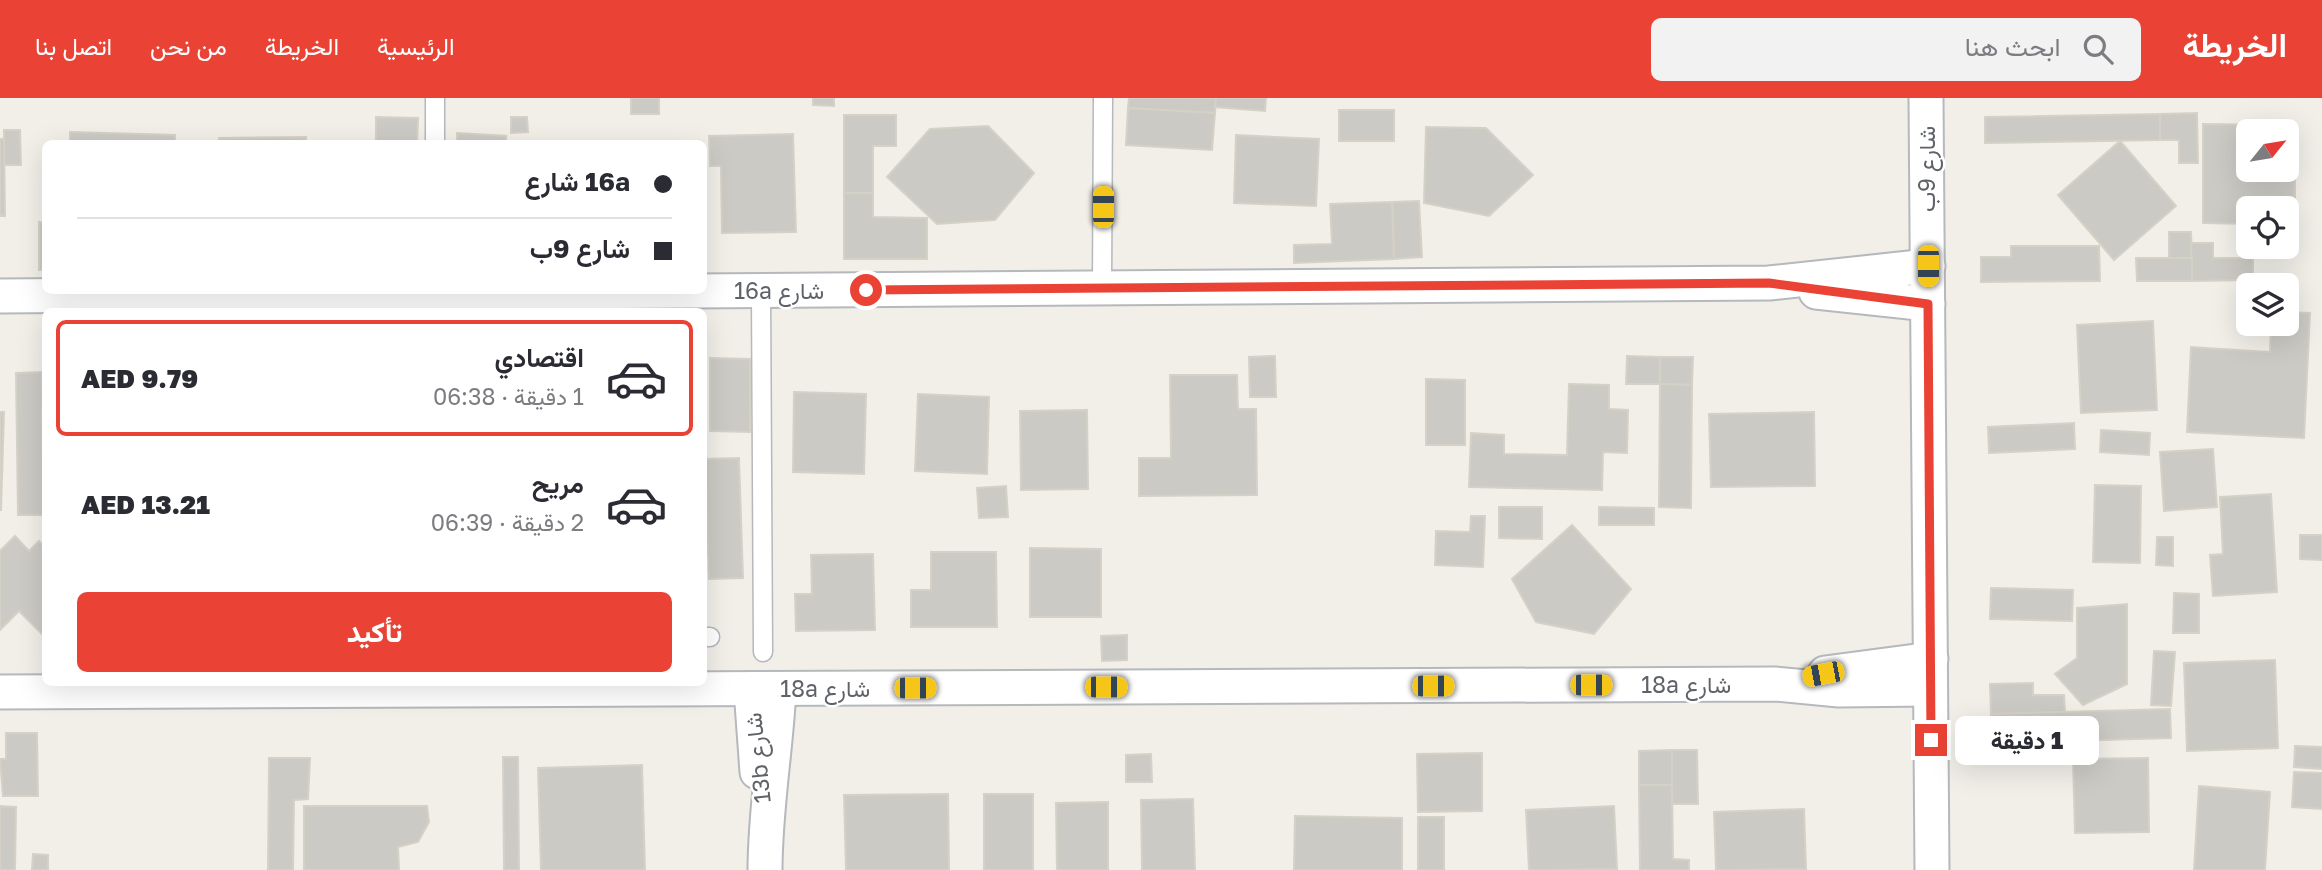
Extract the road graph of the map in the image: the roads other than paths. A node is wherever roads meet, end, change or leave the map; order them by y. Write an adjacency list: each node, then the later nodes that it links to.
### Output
1 (435, 98): 4 (lane)
2 (1103, 98): 7 (lane)
3 (1927, 98): 5 (street, شارع 9ب)
4 (435, 140)
5 (1928, 266): 6 (street, 16a شارع); 13 (street, شارع 9ب)
6 (1769, 283): 7 (street, 16a شارع); 13 (street, 16a شارع)
7 (1102, 288): 9 (street, 16a شارع)
8 (707, 291): 9 (street, 16a شارع)
9 (761, 291): 14 (lane)
10 (566, 294): 12 (street, 16a شارع)
11 (0, 296): 12 (street, 16a شارع)
12 (436, 298)
13 (1928, 304): 15 (street, شارع 9ب)
14 (763, 652)
15 (1931, 674): 17 (street, 18a شارع); 20 (street, شارع 9ب)
16 (506, 686): 17 (street, 18a شارع); 18 (street, 18a شارع)
17 (765, 689): 19 (street, 13b شارع)
18 (0, 692)
19 (765, 870)
20 (1932, 870)

